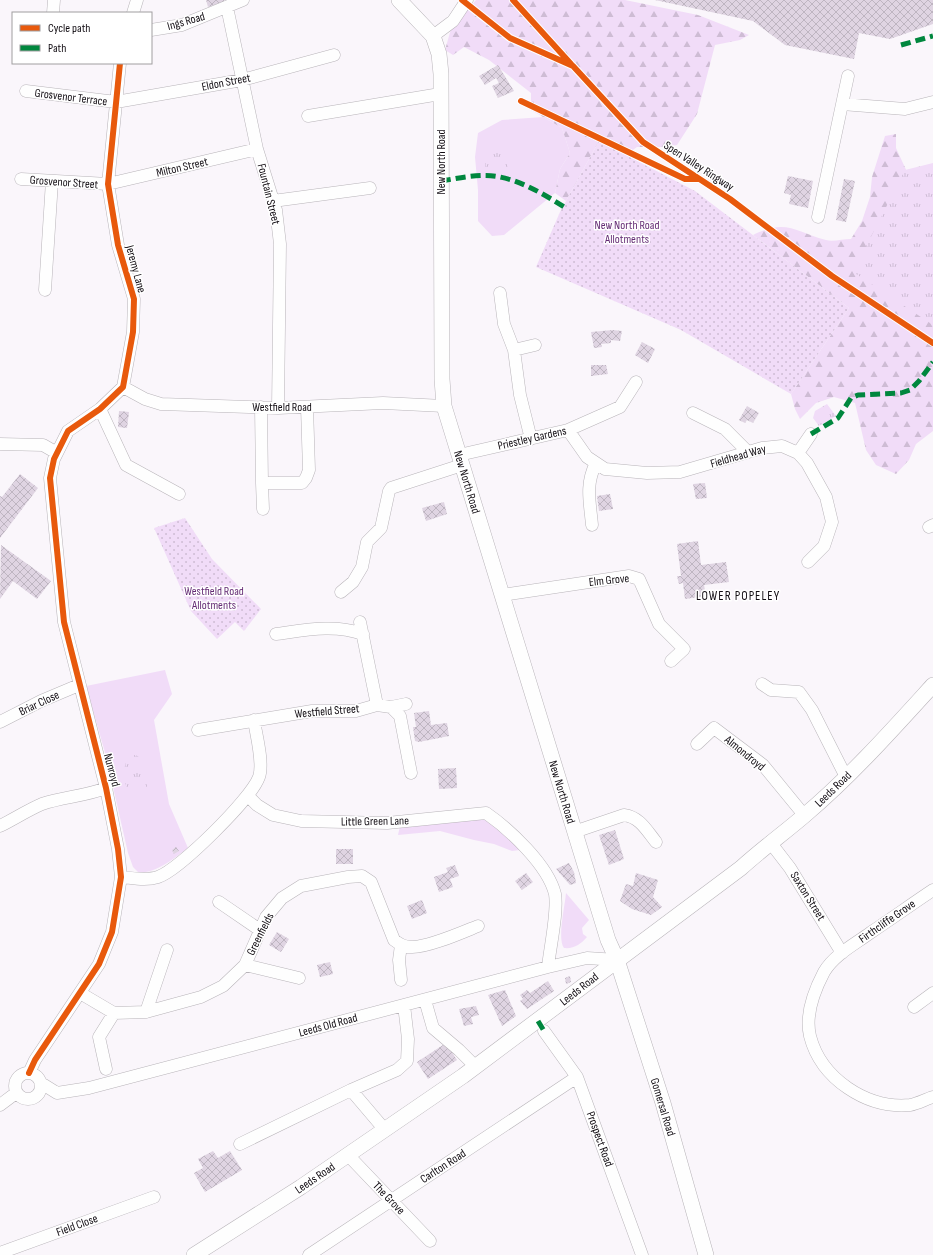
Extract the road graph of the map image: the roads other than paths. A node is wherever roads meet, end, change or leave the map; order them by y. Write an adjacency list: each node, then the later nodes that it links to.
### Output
1 (54, 0): 7 (street)
2 (137, 0): 8 (street)
3 (243, 0): 6 (street, Ings Road)
4 (399, 0): 10 (main road, New North Road)
5 (467, 0): 10 (street)
6 (228, 7): 9 (street, Ings Road); 14 (street, Fountain Street)
7 (53, 12)
8 (133, 12)
9 (152, 30)
10 (433, 36): 16 (main road, New North Road)
11 (334, 55): 14 (street, Eldon Street)
12 (120, 64): 17 (street, Jeremy Lane)
13 (848, 76): 19 (street)
14 (242, 80): 17 (street, Eldon Street); 21 (street, Fountain Street)
15 (26, 91): 17 (street, Grosvenor Terrace)
16 (440, 94): 20 (street); 34 (main road, New North Road)
17 (116, 102): 24 (street, Jeremy Lane)
18 (933, 102): 19 (street)
19 (842, 104): 27 (street)
20 (308, 116)
21 (257, 149): 24 (street, Milton Street); 26 (street, Fountain Street)
22 (21, 179): 23 (street, Grosvenor Street)
23 (52, 181): 24 (street, Grosvenor Street); 28 (street)
24 (108, 184): 33 (street, Jeremy Lane)
25 (370, 188): 26 (street)
26 (273, 201): 37 (street, Fountain Street)
27 (818, 217)
28 (45, 290)
29 (500, 293): 31 (street)
30 (535, 345): 31 (street)
31 (514, 350): 42 (street)
32 (636, 382): 40 (street, Priestley Gardens)
33 (122, 387): 35 (street, Westfield Road); 38 (street)
34 (444, 406): 36 (street, Westfield Road); 47 (main road, New North Road)
35 (261, 407): 37 (street, Westfield Road); 49 (street)
36 (307, 407): 37 (street, Westfield Road); 49 (street)
37 (278, 408)
38 (100, 409): 45 (street); 50 (street)
39 (693, 413): 44 (street)
40 (568, 430): 42 (street, Priestley Gardens); 48 (street, Fieldhead Way)
41 (811, 434): 46 (street)
42 (531, 439): 47 (street, Priestley Gardens)
43 (0, 444): 45 (street)
44 (747, 451): 46 (street, Fieldhead Way); 48 (street, Fieldhead Way)
45 (57, 453): 60 (street, Nunroyd)
46 (798, 453): 53 (street)
47 (461, 460): 54 (street, Priestley Gardens); 55 (main road, New North Road)
48 (596, 463): 52 (street)
49 (262, 483): 51 (street)
50 (179, 494)
51 (263, 509)
52 (592, 525)
53 (808, 562)
54 (341, 592)
55 (502, 595): 57 (street, Elm Grove); 74 (main road, New North Road)
56 (276, 634): 61 (street, Westfield Street)
57 (671, 661)
58 (762, 684): 69 (street)
59 (933, 685): 69 (main road, Leeds Road)
60 (79, 686): 65 (street, Briar Close); 70 (street, Nunroyd)
61 (377, 704): 63 (street, Westfield Street); 64 (street, Westfield Street)
62 (406, 704): 63 (street, Westfield Street)
63 (391, 707): 68 (street)
64 (254, 720): 66 (street, Westfield Street); 71 (street)
65 (0, 722)
66 (198, 730)
67 (697, 744): 72 (street, Almondroyd)
68 (411, 772)
69 (846, 777): 72 (main road, Leeds Road)
70 (106, 788): 73 (street); 77 (street, Nunroyd)
71 (248, 796): 77 (street); 87 (street, Little Green Lane)
72 (804, 816): 76 (main road, Leeds Road)
73 (0, 826)
74 (574, 832): 75 (street); 85 (main road, New North Road)
75 (656, 842)
76 (770, 842): 84 (street, Saxton Street); 85 (main road, Leeds Road)
77 (121, 877): 90 (street, Nunroyd)
78 (933, 890): 84 (street, Firthcliffe Grove)
79 (219, 902): 81 (street)
80 (478, 926): 82 (street)
81 (260, 930): 82 (street, Greenfields); 86 (street, Greenfields)
82 (401, 945): 89 (street)
83 (167, 950): 95 (street)
84 (842, 953): 105 (street, Firthcliffe Grove)
85 (617, 960): 87 (street, Leeds Old Road); 98 (main road, Leeds Road); 117 (main road, Gomersal Road)
86 (245, 965): 88 (street); 95 (street, Greenfields)
87 (548, 967): 92 (street, Leeds Old Road)
88 (300, 978)
89 (401, 980)
90 (80, 993): 96 (street); 100 (street, Nunroyd)
91 (933, 993): 94 (street)
92 (424, 1000): 93 (street, Leeds Old Road); 98 (street)
93 (404, 1005): 102 (street, Leeds Old Road); 103 (street)
94 (914, 1007)
95 (146, 1012): 96 (street, Greenfields)
96 (114, 1013): 99 (street)
97 (544, 1031): 101 (street, Prospect Road)
98 (476, 1066): 107 (main road, Leeds Road)
99 (106, 1069)
100 (29, 1073): 102 (street, Leeds Old Road); 104 (street)
101 (577, 1077): 111 (street, Carlton Road); 116 (street, Prospect Road)
102 (41, 1083): 104 (street)
103 (351, 1090): 107 (street); 108 (street)
104 (16, 1093): 106 (street)
105 (933, 1097)
106 (0, 1105)
107 (385, 1130): 109 (main road, Leeds Road)
108 (240, 1144)
109 (348, 1155): 111 (street, The Grove); 114 (main road, Leeds Road)
110 (154, 1197): 113 (street, Field Close)
111 (391, 1200): 112 (street, The Grove); 115 (street, Carlton Road)
112 (430, 1241)
113 (0, 1253)
114 (197, 1254)
115 (309, 1255)
116 (642, 1255)
117 (706, 1255)

